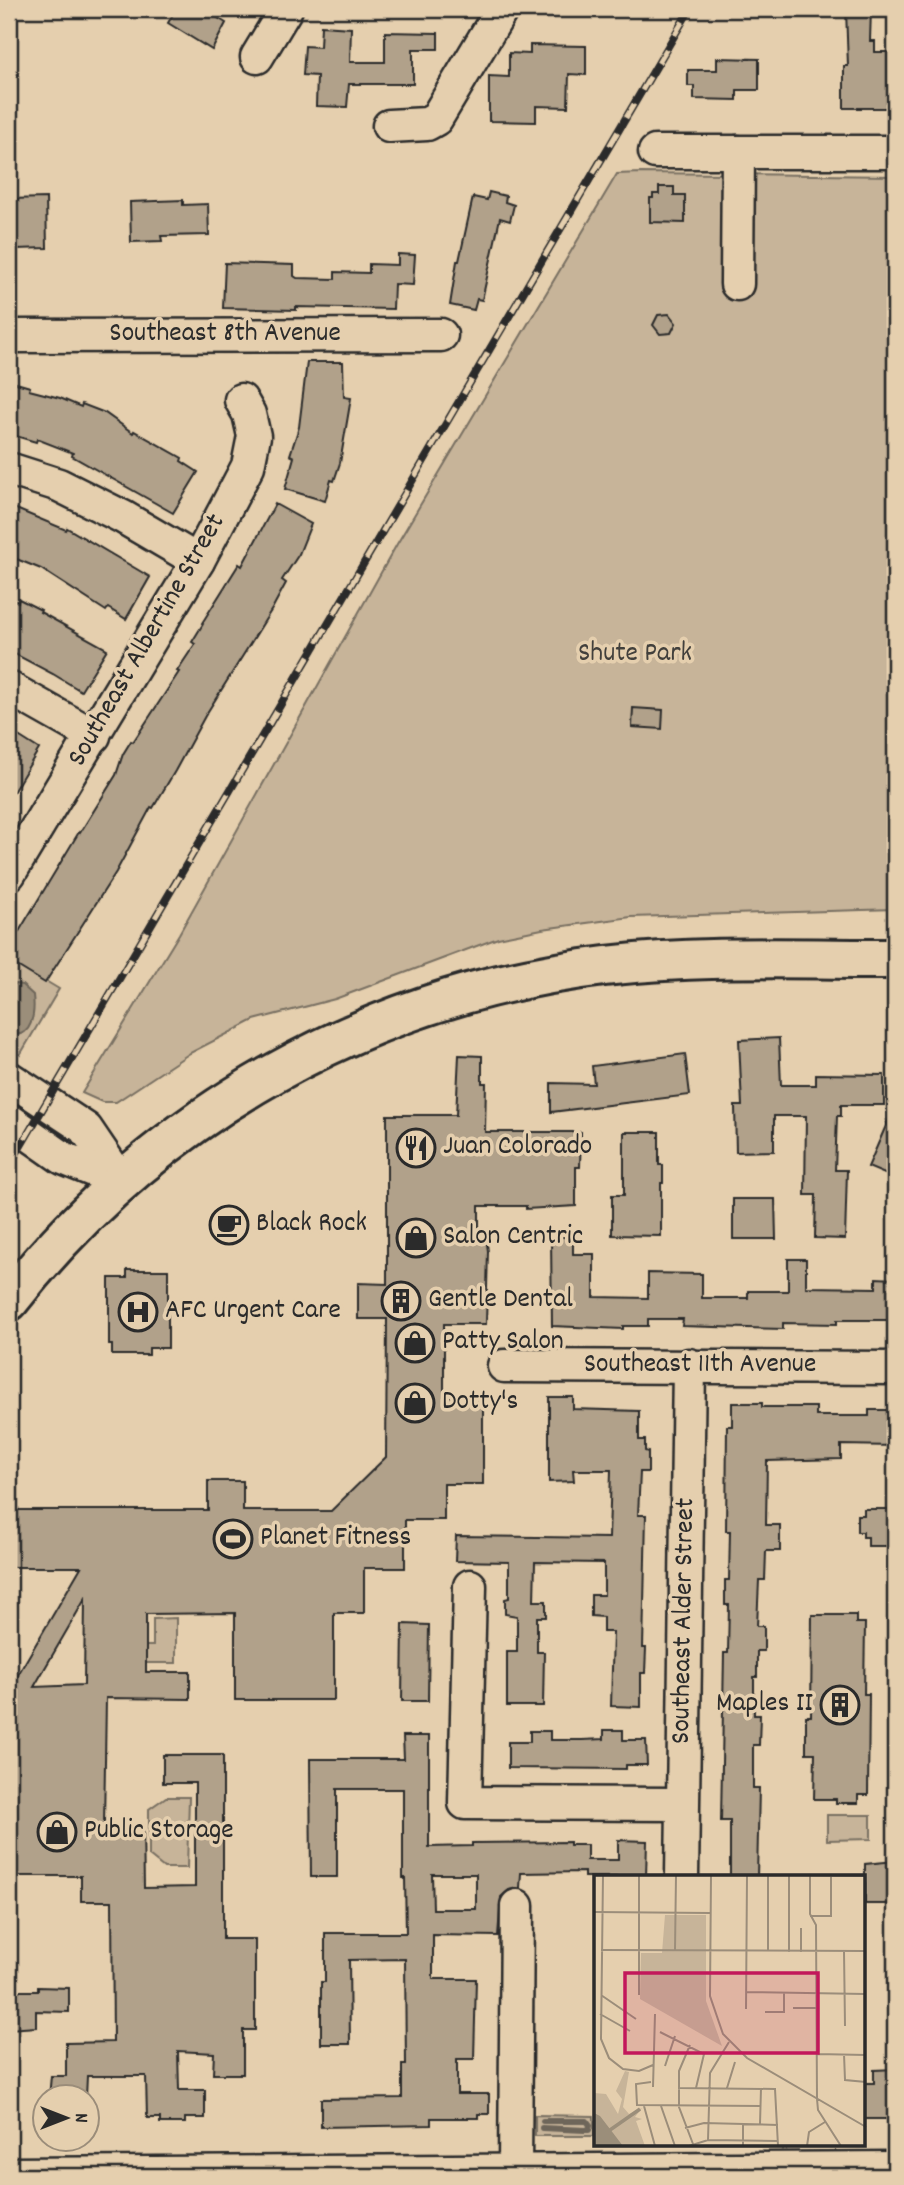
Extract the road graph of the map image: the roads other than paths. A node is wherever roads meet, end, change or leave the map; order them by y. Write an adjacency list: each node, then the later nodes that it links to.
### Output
1 (286, 9): 3 (street)
2 (502, 9): 4 (street)
3 (257, 57)
4 (389, 126)
5 (655, 152): 6 (street)
6 (738, 152): 7 (street); 8 (street)
7 (895, 152)
8 (737, 284)
9 (441, 335): 10 (street, Southeast 8th Avenue)
10 (9, 336)
11 (241, 400): 13 (street, Southeast Albertine Street)
12 (9, 468): 13 (street)
13 (198, 561): 15 (street, Southeast Albertine Street)
14 (9, 688): 15 (street)
15 (94, 736): 16 (street, Southeast Albertine Street)
16 (9, 874)
17 (895, 959): 20 (main road)
18 (9, 1078): 20 (street)
19 (9, 1119): 20 (street)
20 (122, 1182): 21 (main road)
21 (9, 1301)
22 (689, 1365): 23 (street, Southeast 11th Avenue); 24 (street, Southeast 11th Avenue); 26 (street, Southeast Alder Street)
23 (504, 1366)
24 (895, 1368)
25 (470, 1586): 26 (street)
26 (682, 1804): 27 (street, Southeast Alder Street)
27 (682, 1875)
28 (517, 1906): 31 (street)
29 (680, 2163): 30 (street); 31 (street)
30 (895, 2168)
31 (515, 2171): 32 (street)
32 (9, 2174)

